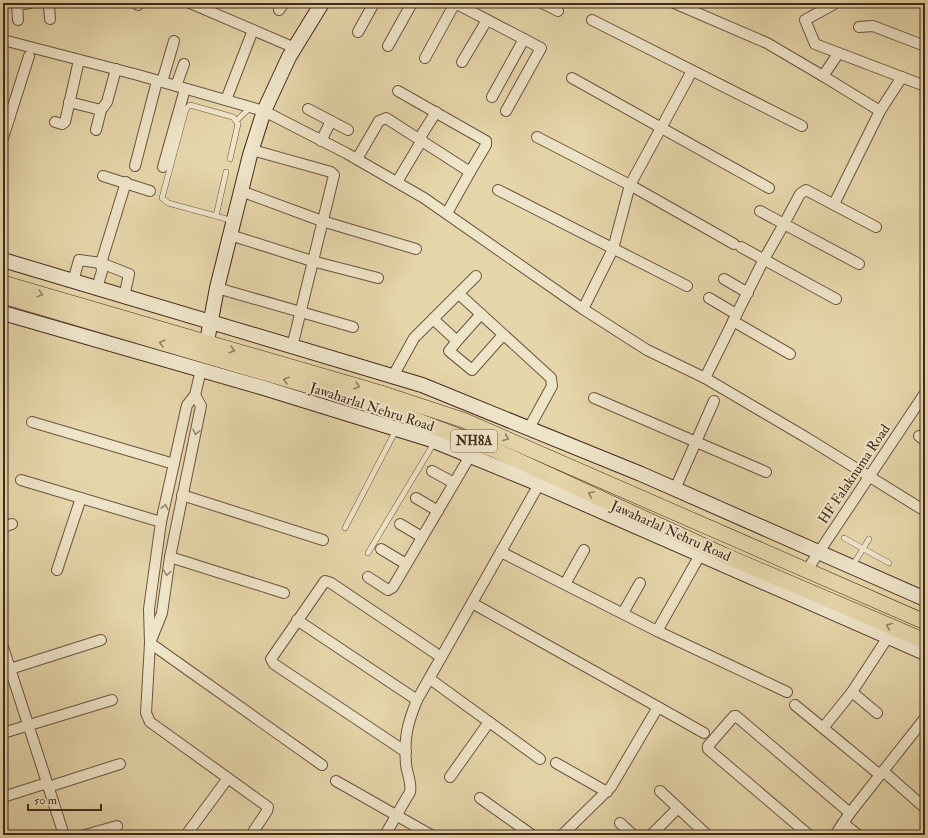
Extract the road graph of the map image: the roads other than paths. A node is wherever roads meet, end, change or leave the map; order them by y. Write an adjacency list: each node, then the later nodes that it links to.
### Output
1 (30, 3): 14 (street)
2 (47, 3): 13 (street)
3 (190, 3): 18 (street)
4 (322, 3): 25 (street)
5 (374, 3): 19 (street)
6 (412, 3): 23 (street)
7 (455, 3): 11 (street); 28 (street)
8 (542, 3): 12 (street)
9 (674, 3): 34 (street)
10 (834, 4): 26 (street)
11 (474, 7): 15 (street)
12 (558, 11)
13 (50, 19)
14 (18, 20)
15 (487, 20): 20 (street); 30 (street)
16 (592, 20): 33 (street)
17 (859, 27): 24 (street)
18 (253, 30): 25 (street); 42 (street)
19 (358, 32)
20 (524, 39): 41 (street); 47 (street)
21 (3, 40): 29 (street)
22 (174, 41): 37 (street)
23 (388, 46)
24 (925, 46)
25 (295, 48): 44 (street)
26 (838, 54): 34 (street); 35 (street)
27 (29, 56): 58 (street)
28 (425, 58)
29 (79, 60): 32 (street); 43 (street)
30 (462, 62)
31 (184, 64): 39 (street)
32 (116, 69): 37 (street); 46 (street)
33 (692, 71): 53 (street); 54 (street)
34 (823, 76): 48 (street)
35 (902, 77): 38 (street); 48 (street)
36 (572, 78): 54 (street)
37 (160, 81): 39 (street); 64 (street)
38 (925, 86)
39 (181, 88): 42 (street); 65 (street)
40 (398, 91): 49 (street)
41 (492, 97)
42 (226, 100): 44 (street)
43 (69, 102): 46 (street); 52 (street)
44 (257, 109): 50 (lane); 60 (street); 61 (street)
45 (308, 109): 51 (street)
46 (101, 110): 55 (street)
47 (506, 111)
48 (880, 111): 76 (street)
49 (436, 112): 59 (street); 67 (street)
50 (237, 120): 62 (lane); 79 (lane)
51 (331, 121): 56 (street); 60 (street)
52 (54, 122)
53 (802, 126)
54 (661, 128): 71 (street); 72 (street)
55 (96, 130)
56 (348, 130)
57 (537, 137): 71 (street)
58 (3, 138)
59 (421, 139): 63 (street); 67 (street); 70 (street)
60 (321, 141): 63 (street)
61 (252, 150): 75 (street); 81 (street)
62 (230, 159)
63 (357, 159): 70 (street)
64 (136, 166)
65 (164, 167)
66 (226, 172): 79 (lane)
67 (470, 172): 78 (street)
68 (103, 176): 69 (street)
69 (126, 182): 74 (street); 90 (street)
70 (397, 182): 78 (street)
71 (630, 185): 86 (street); 89 (street)
72 (769, 188)
73 (498, 190): 86 (street)
74 (150, 191)
75 (241, 191): 80 (street); 81 (street)
76 (834, 204): 82 (street); 83 (street)
77 (760, 211): 82 (street)
78 (447, 213): 106 (street)
79 (216, 216): 80 (lane)
80 (234, 221): 84 (street)
81 (322, 221): 85 (street); 88 (street)
82 (784, 224): 89 (street); 91 (street)
83 (876, 227)
84 (230, 235): 88 (street); 99 (street)
85 (416, 249)
86 (613, 249): 97 (street); 106 (street)
87 (3, 260): 95 (street)
88 (312, 261): 93 (street); 108 (street)
89 (763, 261): 100 (street); 105 (street)
90 (101, 263): 95 (street); 98 (street); 103 (street)
91 (859, 264)
92 (476, 276): 101 (street)
93 (378, 278)
94 (724, 279): 100 (street)
95 (73, 281): 98 (street)
96 (3, 283): 118 (main road, Jawaharlal Nehru Road / NH8A, one-way to 118)
97 (687, 286)
98 (97, 288): 103 (street)
99 (217, 288): 108 (street); 112 (street)
100 (748, 292): 110 (street)
101 (459, 294): 109 (street); 111 (street)
102 (3, 296): 118 (main road, Jawaharlal Nehru Road / NH8A, one-way to 102)
103 (124, 297): 112 (street)
104 (709, 298): 110 (street)
105 (836, 300)
106 (583, 309): 120 (street)
107 (3, 313): 118 (street)
108 (300, 313): 113 (street); 116 (street)
109 (481, 314): 114 (street); 115 (street)
110 (734, 318): 117 (street); 120 (street)
111 (433, 319): 115 (street); 119 (street)
112 (211, 323): 116 (street); 118 (street)
113 (353, 327)
114 (504, 335): 115 (street); 126 (street)
115 (457, 341)
116 (292, 347): 119 (street)
117 (790, 354)
118 (204, 356): 122 (street); 127 (street); 135 (main road, Jawaharlal Nehru Road / NH8A, one-way to 118); 163 (main road, Jawaharlal Nehru Road / NH8A, one-way to 163)
119 (393, 376): 126 (street)
120 (705, 378): 134 (street)
121 (925, 393): 134 (street, HF Falaknuma Road)
122 (195, 395): 131 (street); 139 (street, one-way to 139)
123 (594, 398): 129 (street)
124 (714, 401): 129 (street)
125 (32, 422): 131 (street)
126 (529, 428): 138 (street)
127 (397, 430): 128 (street); 146 (lane)
128 (434, 442): 130 (street); 155 (lane)
129 (695, 442): 133 (street); 138 (street)
130 (470, 456): 135 (street); 137 (street)
131 (174, 464): 144 (street, one-way to 131)
132 (432, 471): 137 (street)
133 (766, 472)
134 (869, 477): 143 (street); 156 (street, HF Falaknuma Road)
135 (542, 478): 154 (street); 157 (street); 177 (main road, Jawaharlal Nehru Road / NH8A, one-way to 135)
136 (21, 480): 140 (street)
137 (454, 484): 142 (street)
138 (675, 489): 156 (street)
139 (182, 495): 150 (street); 158 (street)
140 (80, 498): 144 (street); 162 (street)
141 (416, 498): 142 (street)
142 (438, 511): 147 (street)
143 (925, 511)
144 (162, 522): 176 (street)
145 (400, 524): 147 (street)
146 (345, 528)
147 (422, 537): 160 (street)
148 (844, 538): 152 (lane)
149 (869, 539): 152 (lane)
150 (323, 540)
151 (381, 549): 160 (street)
152 (862, 549): 159 (lane); 161 (lane)
153 (584, 550): 166 (street)
154 (501, 552): 166 (street); 169 (street)
155 (368, 553)
156 (818, 553): 161 (street); 163 (street, HF Falaknuma Road)
157 (700, 555): 173 (street); 174 (street)
158 (170, 557): 167 (street); 176 (street, one-way to 176)
159 (888, 563)
160 (406, 564): 164 (street)
161 (851, 567): 168 (street)
162 (57, 570)
163 (807, 570): 172 (main road, Jawaharlal Nehru Road / NH8A)
164 (368, 577)
165 (640, 583): 170 (street)
166 (565, 584): 170 (street)
167 (284, 593)
168 (925, 599)
169 (472, 603): 179 (street); 187 (street)
170 (623, 613): 173 (street)
171 (297, 620): 179 (street); 185 (street); 195 (street)
172 (925, 622)
173 (657, 631): 182 (street)
174 (888, 638): 177 (street); 183 (street)
175 (101, 640): 180 (street)
176 (150, 643): 199 (street); 202 (street)
177 (923, 644)
178 (3, 647): 180 (street)
179 (441, 657): 181 (street)
180 (7, 666): 191 (street)
181 (430, 679): 185 (street); 190 (street)
182 (787, 692)
183 (852, 692): 188 (street); 192 (street)
184 (112, 700): 191 (street)
185 (417, 700): 195 (street)
186 (795, 705): 192 (street)
187 (658, 706): 194 (street); 206 (street)
188 (877, 714)
189 (925, 718): 200 (street)
190 (489, 722): 196 (street); 201 (street)
191 (28, 725): 193 (street); 204 (street)
192 (823, 728): 200 (street)
193 (3, 733)
194 (704, 733)
195 (406, 752): 212 (street)
196 (540, 759)
197 (556, 763): 206 (street)
198 (120, 764): 204 (street)
199 (322, 766)
200 (881, 773): 210 (street); 211 (street)
201 (450, 777)
202 (228, 778): 218 (street); 219 (street)
203 (336, 781): 212 (street)
204 (48, 785): 207 (street); 216 (street)
205 (660, 791): 209 (street)
206 (607, 792): 223 (street)
207 (3, 797)
208 (480, 798): 222 (street)
209 (678, 808): 225 (street); 226 (street)
210 (925, 808)
211 (850, 813): 214 (street); 227 (street)
212 (396, 814): 220 (street); 221 (street)
213 (620, 823): 224 (street)
214 (843, 823): 228 (street); 229 (street)
215 (117, 826): 217 (street)
216 (64, 835)
217 (85, 835)
218 (186, 835)
219 (251, 835)
220 (385, 835)
221 (431, 835)
222 (532, 835)
223 (562, 835)
224 (633, 835)
225 (651, 835)
226 (707, 835)
227 (809, 835)
228 (835, 835)
229 (858, 835)

